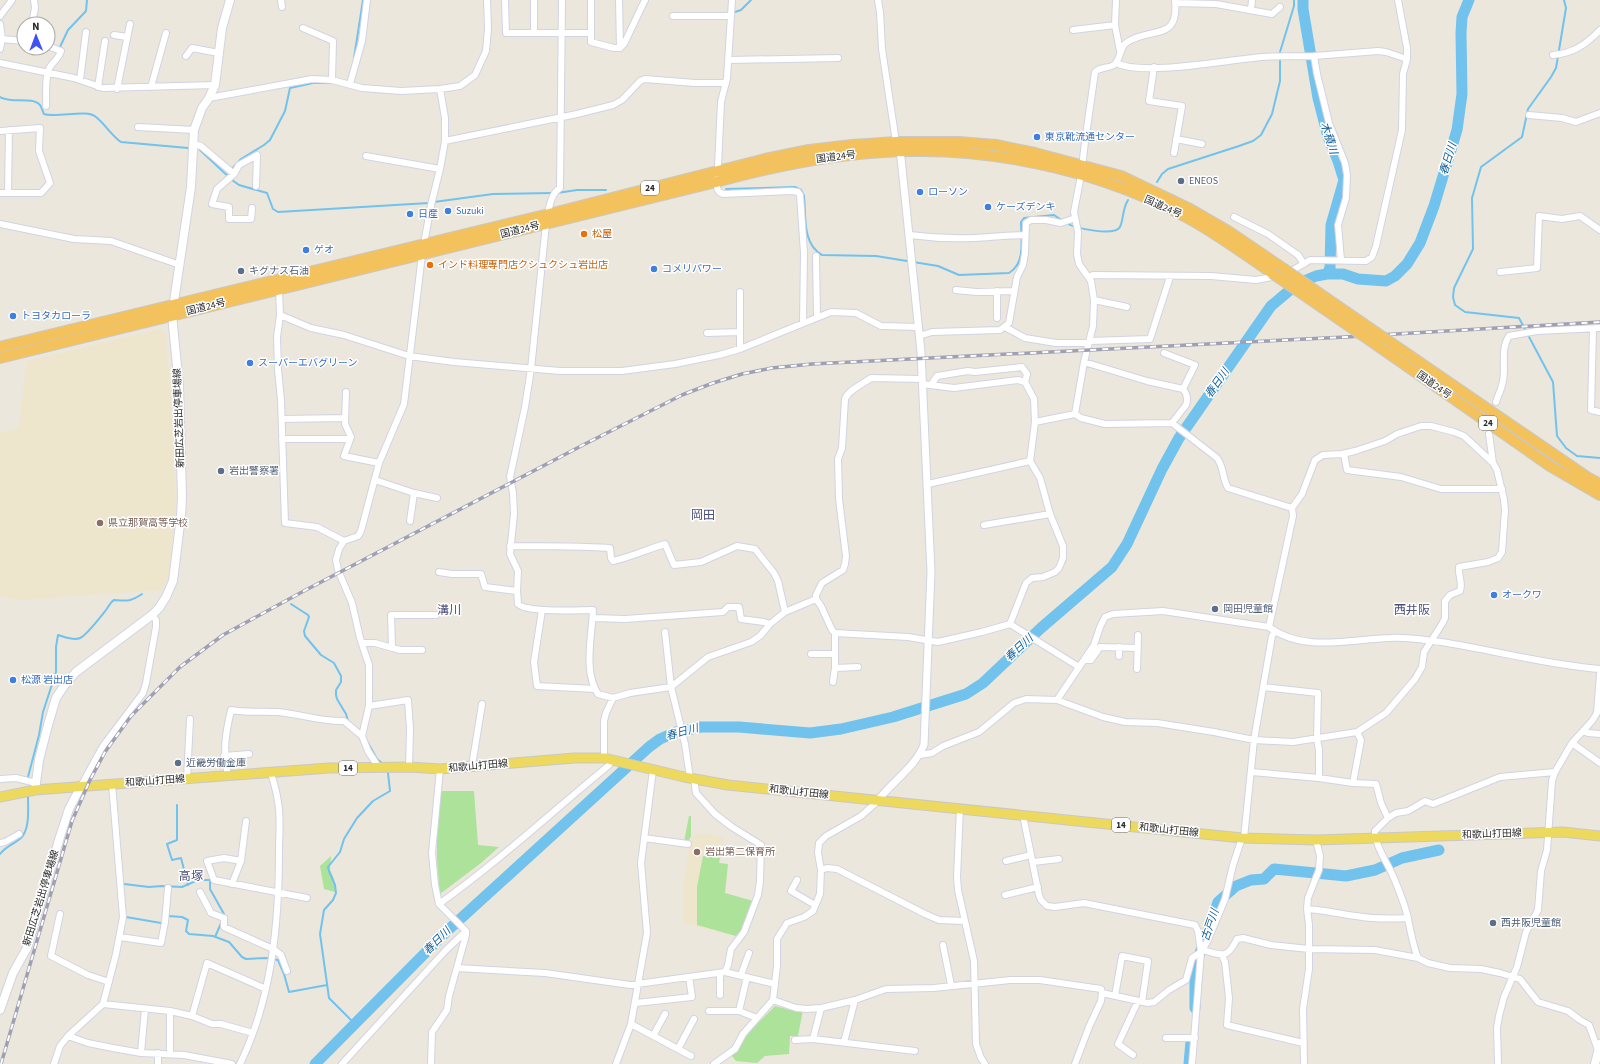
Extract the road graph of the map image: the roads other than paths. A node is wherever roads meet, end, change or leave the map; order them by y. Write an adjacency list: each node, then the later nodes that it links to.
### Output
1 (12, 0): 22 (street)
2 (34, 0): 23 (street)
3 (230, 0): 46 (main road, 新田広芝岩出停車場線)
4 (281, 0): 19 (street)
5 (367, 0): 60 (street)
6 (487, 0): 65 (street)
7 (505, 0): 33 (street)
8 (534, 0): 33 (street)
9 (562, 0): 35 (street)
10 (591, 0): 36 (street)
11 (619, 0): 42 (street)
12 (644, 0): 42 (street)
13 (732, 0): 25 (street)
14 (878, 0): 79 (street)
15 (1116, 0): 28 (street)
16 (1252, 0): 21 (street)
17 (1398, 0): 51 (street)
18 (1175, 2): 21 (street); 45 (street)
19 (282, 7)
20 (1280, 7): 21 (street)
21 (1251, 10)
22 (0, 16)
23 (34, 16)
24 (673, 16): 25 (street)
25 (731, 16): 52 (street)
26 (0, 24): 39 (street)
27 (130, 24): 38 (street)
28 (1115, 25): 30 (street); 45 (street)
29 (303, 28): 58 (street)
30 (1072, 30)
31 (1600, 30): 47 (street)
32 (86, 32): 57 (street)
33 (534, 32): 35 (street)
34 (166, 33): 63 (street)
35 (562, 33): 36 (street); 70 (street)
36 (591, 33): 42 (street)
37 (114, 35): 38 (street)
38 (127, 37): 64 (street)
39 (2, 39): 40 (street); 43 (street)
40 (16, 40)
41 (105, 41): 62 (street)
42 (620, 48)
43 (0, 49)
44 (56, 49): 56 (street)
45 (1120, 51): 54 (street)
46 (219, 53): 48 (street); 61 (main road, 新田広芝岩出停車場線)
47 (1553, 55)
48 (186, 56)
49 (1314, 56): 51 (street); 55 (street); 101 (street)
50 (838, 58): 52 (street)
51 (1407, 58): 101 (street)
52 (729, 60): 59 (street)
53 (0, 63): 56 (street)
54 (1116, 63): 55 (street); 83 (street)
55 (1154, 68): 75 (street)
56 (48, 73): 57 (street); 67 (street)
57 (80, 80): 62 (street)
58 (332, 80): 60 (street); 66 (street)
59 (726, 83): 70 (street); 84 (street)
60 (350, 84): 65 (street)
61 (215, 85): 63 (street); 66 (main road, 新田広芝岩出停車場線)
62 (98, 87): 64 (street)
63 (150, 87): 64 (street)
64 (116, 88)
65 (440, 89): 76 (street)
66 (209, 98): 73 (main road, 新田広芝岩出停車場線)
67 (46, 106)
68 (1600, 113): 69 (street)
69 (1529, 115)
70 (561, 117): 76 (street); 92 (street)
71 (138, 127): 73 (street)
72 (9, 130): 74 (street); 89 (street); 89 (street)
73 (194, 130): 77 (main road, 新田広芝岩出停車場線)
74 (0, 131)
75 (1176, 139): 78 (street); 80 (street)
76 (445, 141): 82 (street)
77 (194, 144): 85 (street); 103 (main road, 新田広芝岩出停車場線)
78 (1202, 144)
79 (898, 147): 83 (highway, 国道24号 / 24); 84 (highway, 国道24号 / 24); 86 (highway, 国道24号 / 24); 96 (street)
80 (1174, 153)
81 (366, 156): 82 (street)
82 (440, 170): 98 (street)
83 (1082, 170): 93 (street); 155 (highway, 国道24号 / 24, bridge); 158 (highway, 国道24号 / 24, bridge)
84 (717, 172): 86 (street); 92 (highway, 国道24号 / 24)
85 (234, 174): 87 (street); 90 (street)
86 (716, 182): 92 (highway, 国道24号 / 24); 119 (street)
87 (256, 186)
88 (0, 193): 89 (street)
89 (8, 193)
90 (252, 208)
91 (1234, 217): 102 (street)
92 (547, 219): 98 (highway, 国道24号 / 24); 99 (highway, 国道24号 / 24); 133 (street)
93 (1075, 221): 97 (street); 105 (street)
94 (0, 224): 103 (street)
95 (1600, 230): 104 (street)
96 (910, 235): 97 (street); 121 (street)
97 (1022, 235): 110 (street)
98 (424, 243): 99 (street); 113 (highway, 国道24号 / 24)
99 (422, 255): 107 (highway, 国道24号 / 24); 130 (street)
100 (816, 256): 117 (street)
101 (1341, 260): 102 (street)
102 (1304, 264): 106 (street)
103 (180, 265): 113 (main road, 新田広芝岩出停車場線)
104 (1500, 272)
105 (1088, 277): 106 (street); 112 (street)
106 (1170, 277): 126 (street)
107 (279, 289): 115 (highway, 国道24号 / 24); 116 (street)
108 (956, 290): 109 (street)
109 (997, 291): 110 (street); 118 (street)
110 (1014, 291): 120 (street)
111 (740, 292): 124 (street)
112 (1094, 300): 114 (street); 126 (street)
113 (175, 304): 115 (main road, 新田広芝岩出停車場線); 127 (highway, 国道24号 / 24)
114 (1127, 307)
115 (172, 315): 131 (highway, 国道24号 / 24); 171 (main road, 新田広芝岩出停車場線)
116 (280, 315): 130 (street); 142 (street)
117 (817, 316): 119 (street); 121 (street)
118 (997, 318)
119 (803, 322): 128 (street)
120 (1006, 327): 125 (street); 126 (street)
121 (918, 328): 125 (street)
122 (1597, 329): 139 (street); 140 (street)
123 (707, 332): 124 (street)
124 (740, 332): 128 (street)
125 (919, 336): 134 (street)
126 (1090, 342): 132 (street)
127 (0, 347)
128 (740, 349): 133 (street)
129 (1164, 353): 137 (street)
130 (409, 356): 133 (street); 151 (street)
131 (0, 358)
132 (1084, 362): 137 (street); 141 (street)
133 (532, 369): 165 (street)
134 (922, 382): 136 (street); 154 (street); 168 (street)
135 (1025, 382): 136 (street); 136 (street); 144 (street)
136 (931, 386)
137 (1183, 389): 145 (street)
138 (346, 392): 143 (street)
139 (1496, 402)
140 (1600, 412)
141 (1075, 414): 144 (street); 145 (street)
142 (282, 418): 143 (street); 148 (street)
143 (345, 418): 147 (street)
144 (1035, 422): 150 (street)
145 (1173, 424): 160 (street)
146 (1489, 434): 152 (street)
147 (350, 439): 148 (street); 151 (street)
148 (282, 440): 164 (street)
149 (1344, 454): 152 (street); 156 (street); 160 (street)
150 (1030, 461): 154 (street); 161 (street)
151 (379, 463): 153 (street)
152 (1493, 463): 156 (street)
153 (375, 480): 157 (street); 164 (street)
154 (928, 484): 181 (street)
155 (1600, 484)
156 (1502, 489): 182 (street)
157 (414, 493): 159 (street); 162 (street)
158 (1600, 495)
159 (437, 498)
160 (1292, 508): 176 (street)
161 (1050, 514): 163 (street); 175 (street)
162 (410, 521)
163 (984, 525)
164 (344, 542): 183 (street)
165 (510, 546): 167 (street); 170 (street)
166 (439, 572): 167 (street)
167 (516, 591): 169 (street)
168 (816, 600): 170 (street); 179 (street)
169 (542, 610): 173 (street); 201 (street)
170 (785, 612): 174 (street)
171 (152, 615): 235 (main road, 新田広芝岩出停車場線); 236 (street)
172 (436, 615): 184 (street)
173 (593, 618): 174 (street); 201 (street)
174 (770, 624): 199 (street)
175 (1010, 624): 181 (street); 193 (street)
176 (1269, 627): 177 (street); 191 (street)
177 (1275, 631): 182 (street); 200 (street)
178 (665, 632): 199 (street)
179 (835, 633): 181 (street); 189 (street)
180 (1138, 635): 186 (street)
181 (928, 641): 216 (street)
182 (1432, 641): 196 (street); 209 (street)
183 (362, 644): 184 (street); 206 (street)
184 (392, 647): 187 (street)
185 (1119, 647): 186 (street); 190 (street); 191 (street)
186 (1138, 648): 195 (street)
187 (422, 650)
188 (811, 654): 189 (street)
189 (835, 654): 194 (street)
190 (1119, 656)
191 (1084, 660): 193 (street)
192 (858, 667): 194 (street)
193 (1079, 667): 203 (street)
194 (835, 668): 198 (street)
195 (1137, 668)
196 (1600, 669)
197 (1600, 674): 205 (street)
198 (833, 682)
199 (671, 687): 202 (street); 232 (street)
200 (1263, 687): 212 (street); 213 (street)
201 (595, 689): 202 (street)
202 (613, 698): 218 (street)
203 (1057, 700): 213 (street); 216 (street)
204 (482, 704): 220 (street)
205 (1599, 705): 208 (street)
206 (369, 706): 210 (street); 221 (street)
207 (190, 719): 231 (street)
208 (1584, 730): 211 (street); 214 (street)
209 (1357, 732): 212 (street); 233 (street)
210 (362, 733): 217 (street); 222 (street)
211 (1600, 734)
212 (1317, 739): 213 (street); 229 (street)
213 (1254, 740): 225 (street)
214 (1572, 743): 219 (street); 226 (street)
215 (248, 754): 217 (street)
216 (920, 755): 238 (street)
217 (224, 756): 228 (street)
218 (610, 759): 220 (main road, 和歌山打田線 / 14); 224 (main road, 和歌山打田線 / 14); 267 (street)
219 (1600, 763)
220 (472, 766): 223 (main road, 和歌山打田線 / 14)
221 (409, 767): 222 (main road, 和歌山打田線 / 14); 223 (main road, 和歌山打田線 / 14)
222 (379, 768): 227 (main road, 和歌山打田線 / 14)
223 (440, 769): 267 (street)
224 (649, 769): 232 (main road, 和歌山打田線 / 14); 246 (street)
225 (1251, 772): 229 (street); 247 (street)
226 (1555, 772): 241 (street); 243 (street)
227 (271, 773): 228 (main road, 和歌山打田線 / 14); 263 (street)
228 (228, 776): 231 (main road, 和歌山打田線 / 14)
229 (1319, 778): 233 (street)
230 (0, 779): 235 (street)
231 (187, 779): 234 (main road, 和歌山打田線 / 14)
232 (692, 779): 238 (main road, 和歌山打田線 / 14); 283 (street)
233 (1353, 783): 241 (street)
234 (112, 784): 236 (main road, 和歌山打田線 / 14); 273 (street)
235 (35, 786): 236 (main road, 和歌山打田線 / 14); 237 (main road, 和歌山打田線 / 14)
236 (80, 786): 303 (main road, 新田広芝岩出停車場線)
237 (0, 797)
238 (879, 800): 239 (main road, 和歌山打田線 / 14); 257 (street)
239 (960, 808): 240 (main road, 和歌山打田線 / 14); 271 (street)
240 (1023, 815): 247 (main road, 和歌山打田線 / 14); 252 (street)
241 (1388, 818): 248 (street)
242 (246, 821): 254 (street)
243 (1547, 832): 245 (main road, 和歌山打田線 / 14); 248 (main road, 和歌山打田線 / 14); 286 (street)
244 (19, 834): 250 (street)
245 (1600, 836)
246 (644, 838): 251 (street); 290 (street)
247 (1243, 838): 249 (main road, 和歌山打田線 / 14); 277 (street)
248 (1375, 838): 249 (main road, 和歌山打田線 / 14); 270 (street)
249 (1316, 840): 268 (street)
250 (0, 843)
251 (688, 844)
252 (1031, 855): 255 (street); 256 (street)
253 (1059, 859): 256 (street)
254 (242, 861): 259 (street); 259 (street)
255 (1006, 861)
256 (1033, 862): 260 (street)
257 (821, 870): 266 (street); 271 (street)
258 (797, 880): 266 (street)
259 (232, 884): 263 (street)
260 (1038, 887): 264 (street); 277 (street)
261 (168, 888): 273 (street)
262 (200, 892): 275 (street)
263 (279, 893): 265 (street); 275 (street)
264 (1004, 895)
265 (307, 898)
266 (815, 905): 289 (street)
267 (441, 907): 272 (street)
268 (1307, 909): 270 (street); 276 (street)
269 (60, 914): 287 (street)
270 (1408, 918): 280 (street)
271 (964, 921): 288 (street)
272 (464, 929): 281 (street); 333 (street)
273 (120, 937): 287 (street)
274 (943, 945): 291 (street)
275 (273, 949): 282 (street); 292 (street)
276 (1309, 949): 279 (street); 280 (street); 320 (street)
277 (1202, 951): 279 (street); 298 (street); 316 (street)
278 (749, 953): 284 (street)
279 (1222, 955): 320 (street)
280 (1418, 958): 286 (street)
281 (457, 968): 290 (street); 334 (street)
282 (287, 971)
283 (722, 972): 284 (street); 285 (street); 294 (street)
284 (744, 976): 289 (street); 306 (street)
285 (689, 977): 290 (street); 299 (street)
286 (1513, 977): 321 (street); 341 (street)
287 (109, 982): 300 (street)
288 (975, 983): 291 (street); 293 (street); 337 (street)
289 (775, 984): 296 (street)
290 (639, 985): 299 (street)
291 (951, 985): 297 (street)
292 (266, 988): 308 (street); 312 (street)
293 (1102, 993): 295 (street); 338 (street)
294 (720, 996)
295 (1115, 996): 298 (street); 298 (street)
296 (773, 1000): 301 (street); 309 (street)
297 (855, 1000): 301 (street); 319 (street)
298 (1140, 1001): 327 (street)
299 (636, 1002): 311 (street)
300 (103, 1004): 302 (street); 313 (street)
301 (821, 1008): 317 (street)
302 (145, 1009): 304 (street); 324 (street)
303 (0, 1010)
304 (170, 1011): 308 (street); 326 (street)
305 (709, 1011): 306 (street)
306 (738, 1011): 309 (street)
307 (665, 1014): 314 (street)
308 (192, 1016): 312 (street)
309 (757, 1018): 336 (street)
310 (694, 1019): 322 (street)
311 (631, 1024): 314 (street); 335 (street)
312 (253, 1032): 332 (street)
313 (68, 1036): 324 (street); 329 (street)
314 (653, 1036): 322 (street)
315 (1166, 1038): 316 (street)
316 (1195, 1038): 339 (street)
317 (813, 1039): 318 (street); 319 (street)
318 (795, 1040)
319 (844, 1042): 323 (street)
320 (1303, 1043): 340 (street)
321 (1599, 1047): 342 (main road)
322 (678, 1048): 328 (street)
323 (916, 1051)
324 (141, 1053): 325 (street)
325 (158, 1053): 326 (street); 330 (street)
326 (170, 1053): 331 (street)
327 (1133, 1055)
328 (691, 1056)
329 (54, 1064)
330 (158, 1064)
331 (232, 1064)
332 (240, 1064)
333 (342, 1064)
334 (431, 1064)
335 (616, 1064)
336 (714, 1064)
337 (985, 1064)
338 (1075, 1064)
339 (1192, 1064)
340 (1304, 1064)
341 (1498, 1064)
342 (1595, 1064)

